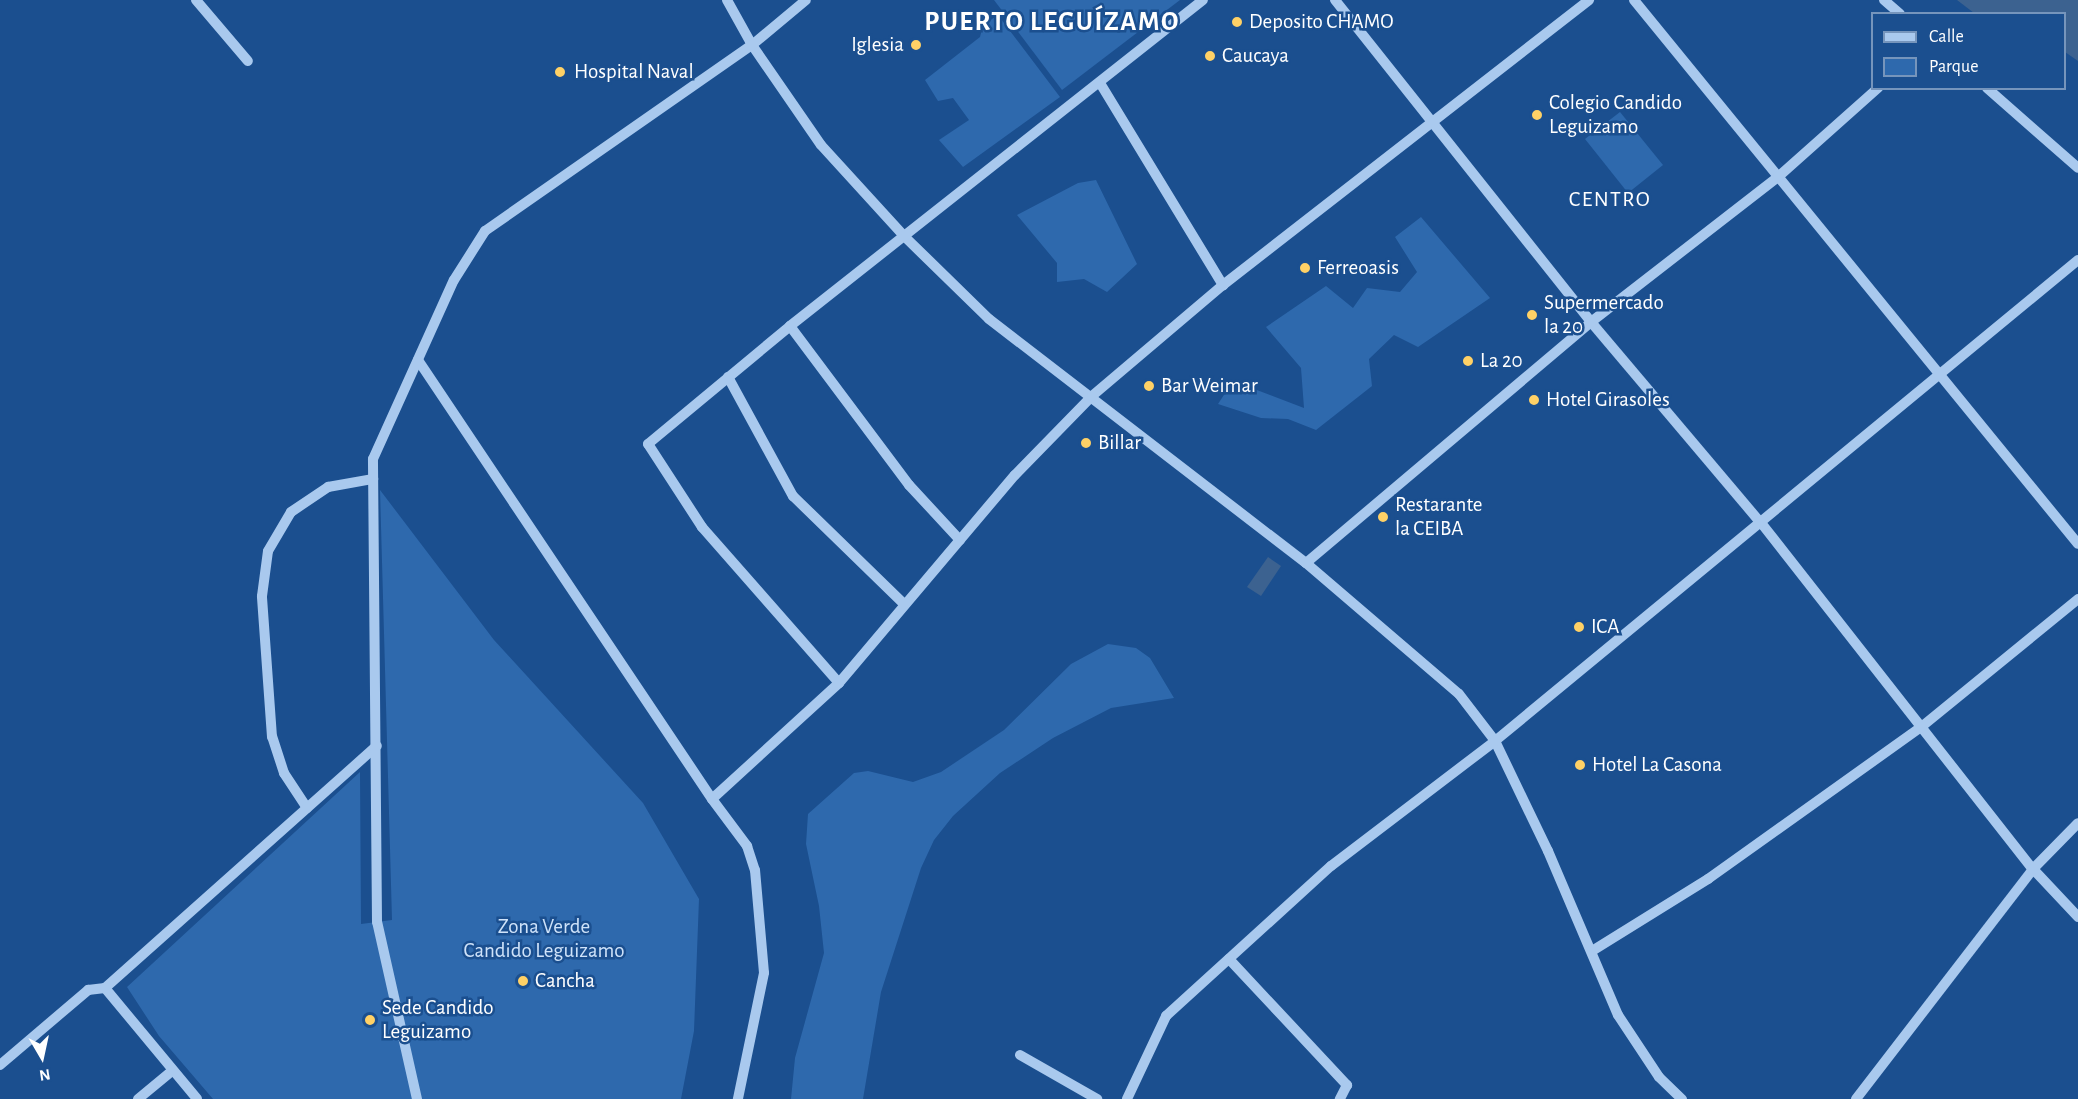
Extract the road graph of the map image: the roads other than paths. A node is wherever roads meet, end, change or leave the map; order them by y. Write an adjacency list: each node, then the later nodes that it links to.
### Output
1 (196, 0): 11 (street)
2 (727, 0): 10 (street)
3 (806, 0): 10 (street)
4 (1203, 0): 12 (street)
5 (1335, 0): 15 (street)
6 (1589, 0): 15 (street)
7 (1634, 0): 17 (street)
8 (1884, 0): 9 (street)
9 (1898, 12)
10 (752, 45): 18 (street); 23 (street)
11 (248, 61)
12 (1100, 83): 18 (street); 20 (street)
13 (1876, 90): 17 (street)
14 (1990, 90): 16 (street)
15 (1433, 120): 20 (street); 21 (street)
16 (2078, 168)
17 (1778, 177): 21 (street); 24 (street)
18 (905, 237): 22 (street); 26 (street)
19 (2078, 260): 24 (street)
20 (1223, 285): 26 (street)
21 (1592, 322): 28 (street); 31 (street)
22 (790, 326): 25 (street); 29 (street)
23 (418, 360): 27 (street); 38 (street)
24 (1942, 376): 28 (street); 30 (street)
25 (728, 377): 33 (street); 34 (street)
26 (1092, 396): 29 (street); 31 (street)
27 (373, 479): 37 (street); 39 (street)
28 (1762, 524): 35 (street); 36 (street)
29 (960, 540): 33 (street)
30 (2078, 544)
31 (1306, 563): 36 (street)
32 (2078, 599): 35 (street)
33 (904, 604): 34 (street)
34 (839, 683): 38 (street)
35 (1920, 728): 41 (street); 43 (street)
36 (1495, 741): 43 (street); 44 (street)
37 (377, 746): 39 (street); 51 (street)
38 (712, 799): 52 (street)
39 (307, 808): 45 (street)
40 (2078, 823): 41 (street)
41 (2033, 869): 42 (street); 57 (street)
42 (2078, 917)
43 (1593, 951): 56 (street)
44 (1229, 959): 54 (street); 55 (street)
45 (105, 988): 47 (street); 48 (street)
46 (1020, 1055): 53 (street)
47 (0, 1065)
48 (173, 1070): 49 (street); 50 (street)
49 (138, 1099)
50 (197, 1099)
51 (417, 1099)
52 (738, 1099)
53 (1097, 1099)
54 (1127, 1099)
55 (1340, 1099)
56 (1682, 1099)
57 (1856, 1099)

